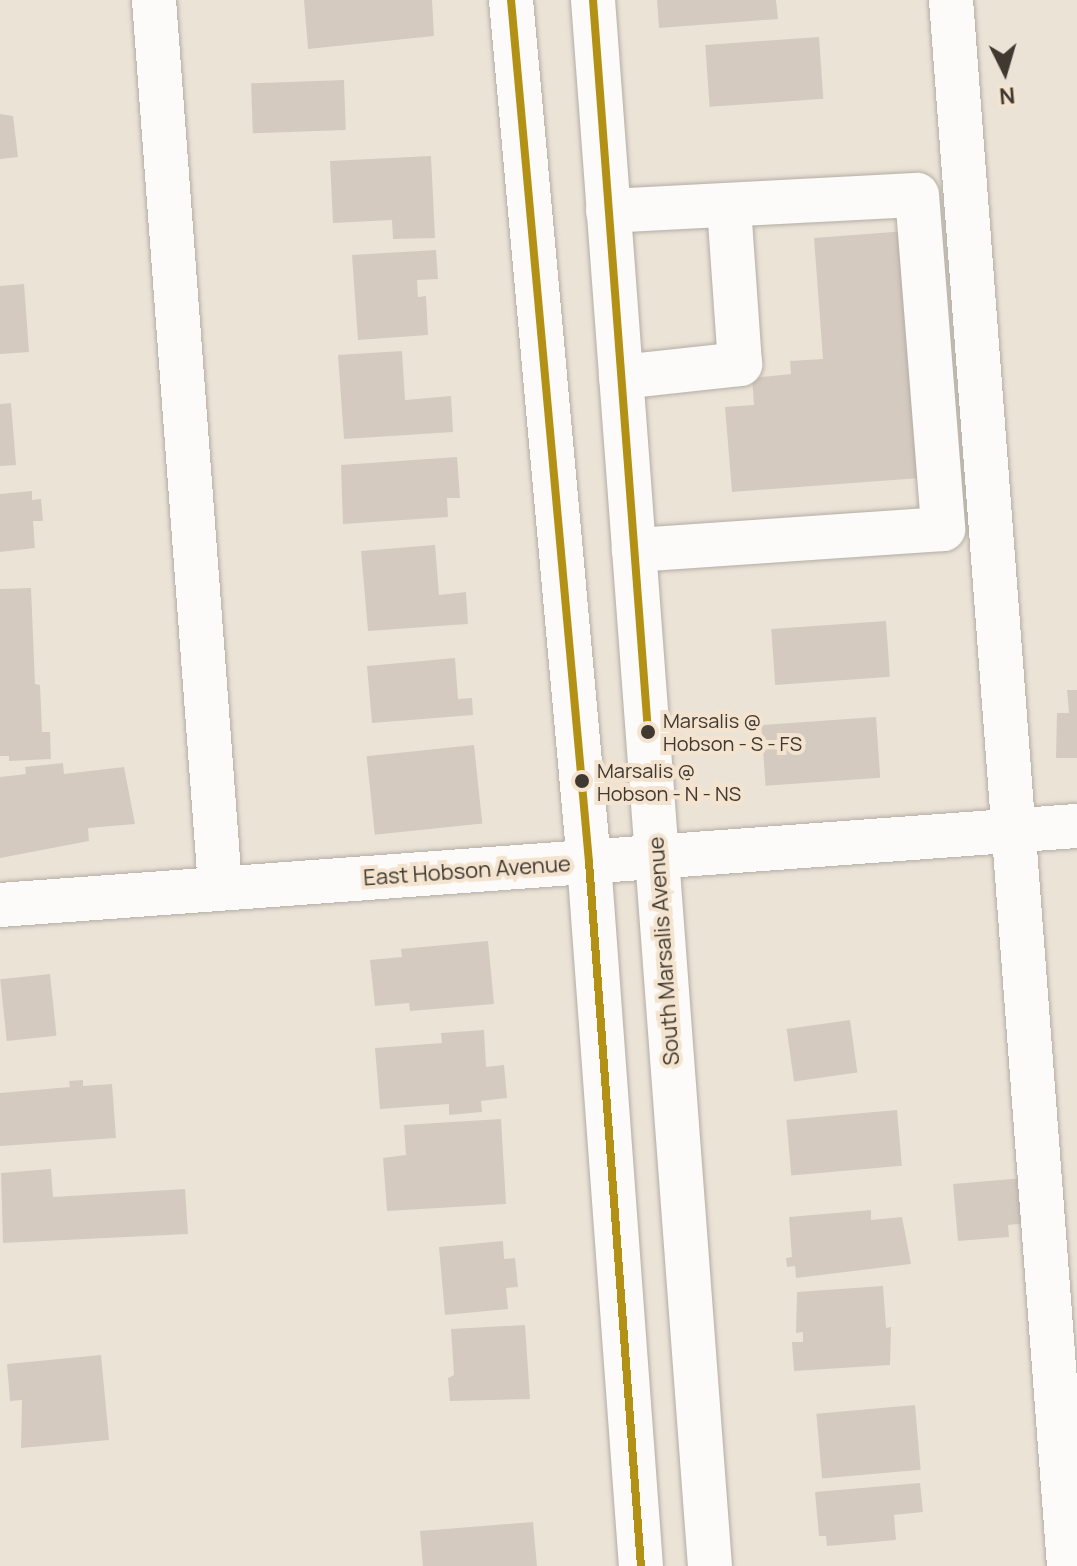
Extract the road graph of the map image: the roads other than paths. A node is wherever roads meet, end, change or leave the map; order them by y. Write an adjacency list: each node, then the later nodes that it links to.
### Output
1 (154, 0): 13 (main road)
2 (511, 0): 12 (main road)
3 (593, 0): 6 (main road, South Marsalis Avenue)
4 (951, 0): 10 (main road)
5 (729, 205): 6 (main road); 7 (main road); 8 (main road)
6 (608, 211): 7 (main road, South Marsalis Avenue)
7 (621, 377): 8 (main road, South Marsalis Avenue)
8 (634, 550): 11 (main road, South Marsalis Avenue)
9 (1077, 826): 10 (main road, East Hobson Avenue)
10 (1011, 830): 11 (main road, East Hobson Avenue); 17 (main road)
11 (657, 857): 12 (main road, East Hobson Avenue); 16 (main road, South Marsalis Avenue)
12 (589, 862): 13 (main road, East Hobson Avenue); 15 (main road)
13 (220, 887): 14 (main road, East Hobson Avenue)
14 (0, 905)
15 (641, 1566)
16 (710, 1566)
17 (1069, 1566)

